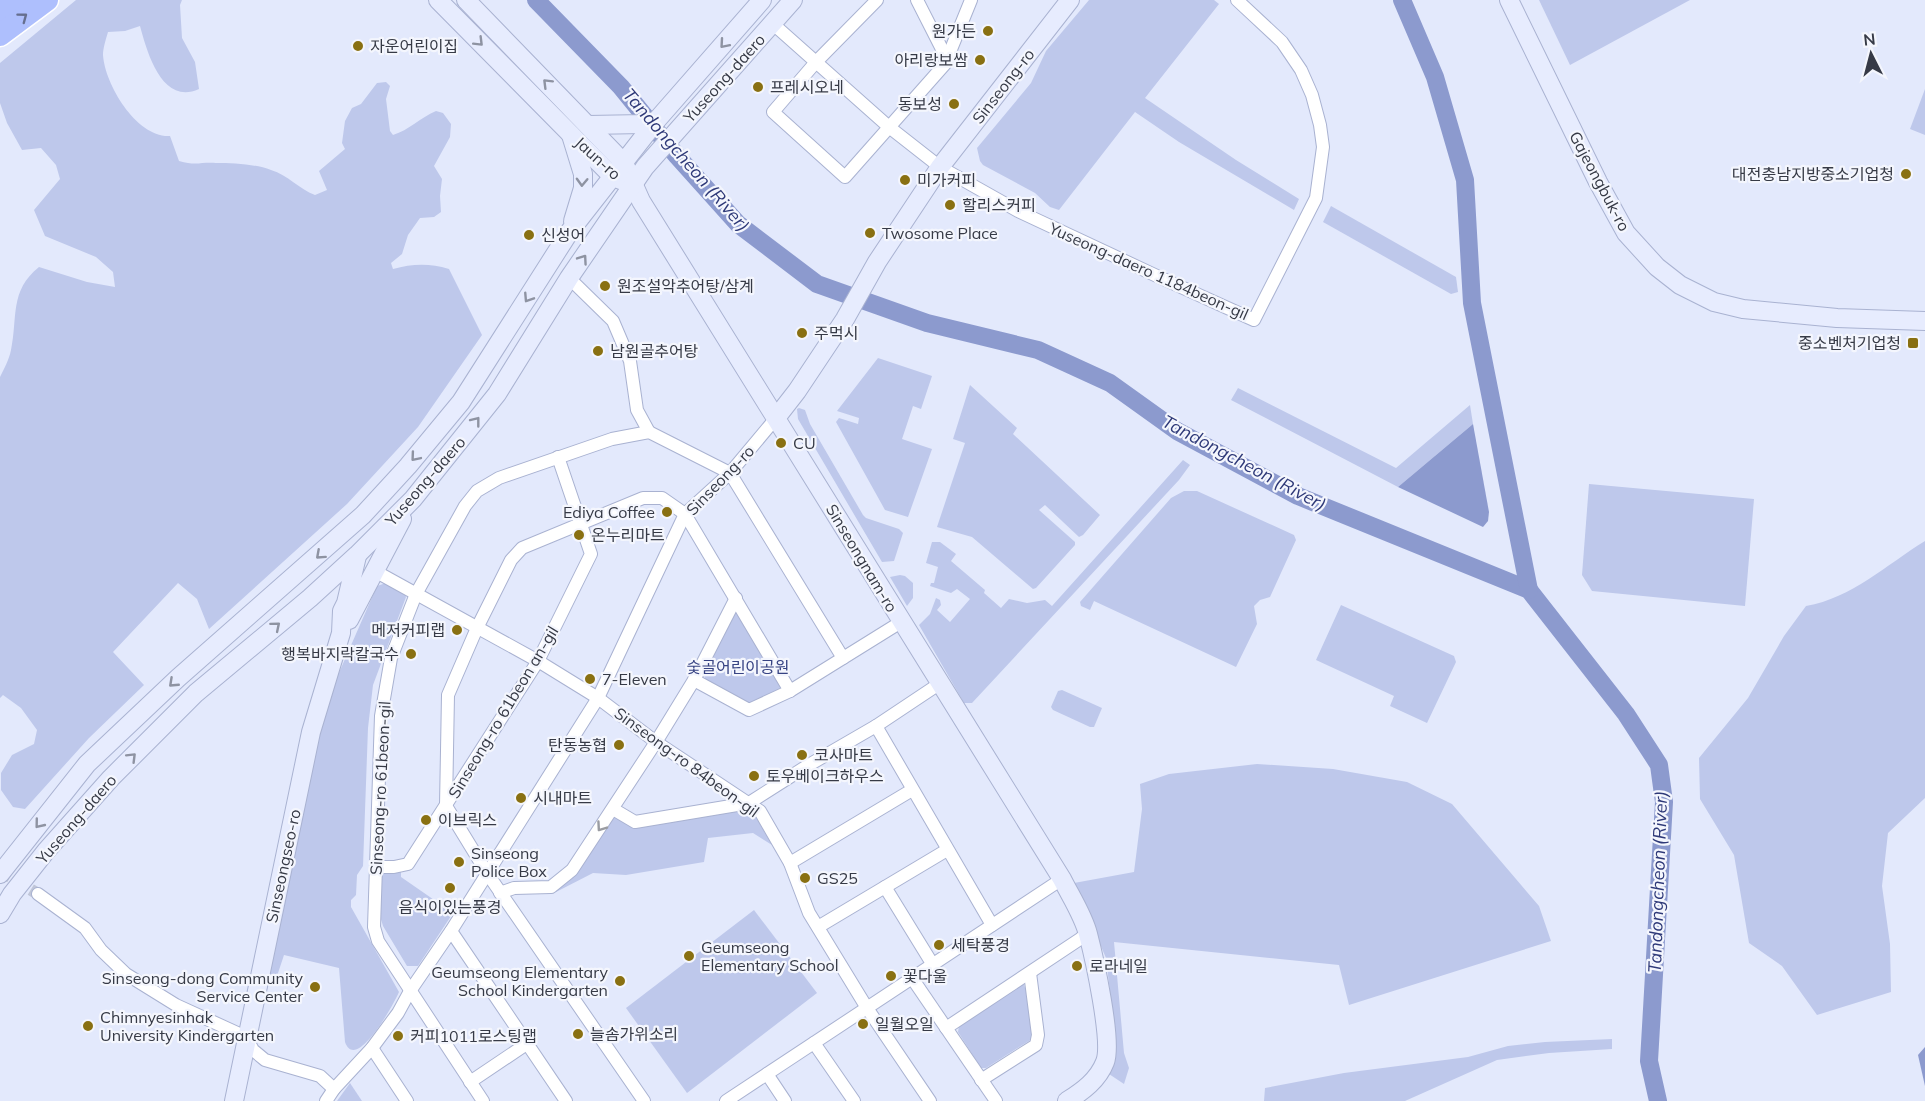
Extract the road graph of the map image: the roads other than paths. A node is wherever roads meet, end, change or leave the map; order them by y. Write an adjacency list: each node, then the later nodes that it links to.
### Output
1 (18, 0): 13 (highway)
2 (47, 0): 15 (highway, one-way to 2)
3 (438, 0): 21 (main road, Jaun-ro, one-way to 21)
4 (466, 0): 19 (main road, Jaun-ro, one-way to 4)
5 (793, 0): 14 (main road, Yuseong-daero)
6 (877, 0): 17 (street)
7 (916, 0): 16 (street)
8 (971, 0): 16 (street)
9 (1070, 0): 23 (main road, Sinseong-ro)
10 (1237, 0): 23 (street, Yuseong-daero 1184beon-gil)
11 (1509, 0): 27 (main road, Gajeongbuk-ro)
12 (757, 2): 18 (main road, Yuseong-daero, one-way to 18)
13 (0, 14)
14 (772, 23): 17 (street, Yuseong-daero 1184beon-gil); 24 (main road, Yuseong-daero)
15 (0, 35)
16 (947, 59): 20 (street)
17 (816, 62): 20 (street, Yuseong-daero 1184beon-gil); 20 (street)
18 (656, 121): 19 (main road); 22 (main road, Yuseong-daero)
19 (588, 125): 22 (main road, Jaun-ro)
20 (889, 127): 23 (street, Yuseong-daero 1184beon-gil)
21 (571, 133): 22 (main road, Jaun-ro); 25 (main road, one-way to 25)
22 (623, 164): 24 (main road, Jaun-ro); 25 (main road, Yuseong-daero)
23 (940, 167): 28 (main road, Sinseong-ro)
24 (633, 186): 26 (main road, Yuseong-daero, one-way to 24); 28 (main road, Sinseongnam-ro)
25 (570, 231): 34 (main road, Yuseong-daero, one-way to 34)
26 (569, 278): 29 (street); 32 (main road, Yuseong-daero, one-way to 26)
27 (1925, 321)
28 (776, 418): 31 (street, Sinseong-ro); 42 (main road, Sinseongnam-ro)
29 (649, 432): 30 (street, Sinseong-ro 61beon-gil); 31 (street)
30 (558, 456): 35 (street, Sinseong-ro 61beon an-gil); 38 (street, Sinseong-ro 61beon-gil)
31 (730, 472): 33 (street, Sinseong-ro); 45 (street)
32 (413, 499): 36 (main road, Yuseong-daero); 37 (main road)
33 (685, 514): 35 (street); 40 (street); 50 (street, Sinseong-ro)
34 (363, 515): 36 (main road); 61 (main road, Yuseong-daero, one-way to 61)
35 (579, 524): 43 (street); 46 (street, Sinseong-ro 61beon an-gil)
36 (362, 550): 37 (main road); 39 (main road, Yuseong-daero); 41 (main road)
37 (373, 570): 38 (street, Sinseong-ro 84beon-gil); 44 (main road)
38 (416, 594): 43 (street, Sinseong-ro 84beon-gil); 59 (street, Sinseong-ro 61beon-gil)
39 (310, 598): 41 (main road); 66 (main road, Yuseong-daero, one-way to 39)
40 (736, 598): 47 (street); 49 (street)
41 (342, 611): 44 (main road)
42 (901, 622): 45 (street); 48 (main road, Sinseongnam-ro)
43 (477, 628): 46 (street, Sinseong-ro 84beon-gil); 55 (street)
44 (341, 633): 77 (main road, Sinseongseo-ro)
45 (843, 658): 49 (street)
46 (538, 661): 50 (street, Sinseong-ro 84beon-gil); 55 (street, Sinseong-ro 61beon an-gil)
47 (694, 680): 49 (street); 52 (street)
48 (939, 684): 51 (street); 62 (main road, Sinseongnam-ro)
49 (790, 691)
50 (598, 698): 52 (street, Sinseong-ro 84beon-gil); 60 (street, Sinseong-ro)
51 (876, 726): 53 (street); 54 (street)
52 (656, 742): 54 (street, Sinseong-ro 84beon-gil); 56 (street)
53 (912, 790): 57 (street); 58 (street)
54 (749, 803): 56 (street); 58 (street, Sinseong-ro 84beon-gil)
55 (446, 806): 59 (street, Sinseong-ro 61beon an-gil); 60 (street)
56 (613, 809): 64 (street, one-way to 64)
57 (947, 850): 63 (street); 67 (street)
58 (790, 863): 68 (street, Sinseong-ro 84beon-gil)
59 (376, 867): 74 (street, Sinseong-ro 61beon-gil)
60 (487, 873): 64 (street); 69 (street, Sinseong-ro)
61 (0, 874)
62 (1062, 879): 67 (street); 70 (main road, Sinseongnam-ro)
63 (885, 887): 68 (street); 71 (street)
64 (500, 892): 90 (street)
65 (38, 894): 77 (street)
66 (0, 914)
67 (992, 925): 71 (street)
68 (818, 927): 75 (street, Sinseong-ro 84beon-gil)
69 (451, 931): 74 (street, Sinseong-ro); 78 (street)
70 (1088, 932): 72 (street); 96 (main road, Sinseongnam-ro)
71 (933, 964): 73 (street)
72 (1030, 973): 76 (street); 82 (street)
73 (912, 978): 75 (street); 76 (street)
74 (410, 991): 80 (street, Sinseong-ro); 83 (street, Sinseong-ro 61beon-gil)
75 (867, 1008): 79 (street); 94 (street, Sinseong-ro 84beon-gil)
76 (946, 1028): 82 (street)
77 (246, 1037): 84 (street); 85 (main road, Sinseongseo-ro)
78 (528, 1043): 83 (street); 89 (street)
79 (814, 1043): 81 (street); 93 (street)
80 (372, 1048): 84 (street, Sinseong-ro); 87 (street)
81 (767, 1074): 91 (street); 92 (street)
82 (981, 1080): 95 (street)
83 (470, 1082): 88 (street, Sinseong-ro 61beon-gil)
84 (334, 1089): 86 (street, Sinseong-ro)
85 (234, 1101)
86 (326, 1101)
87 (407, 1101)
88 (483, 1101)
89 (566, 1101)
90 (644, 1101)
91 (726, 1101)
92 (785, 1101)
93 (854, 1101)
94 (930, 1101)
95 (996, 1101)
96 (1067, 1101)

